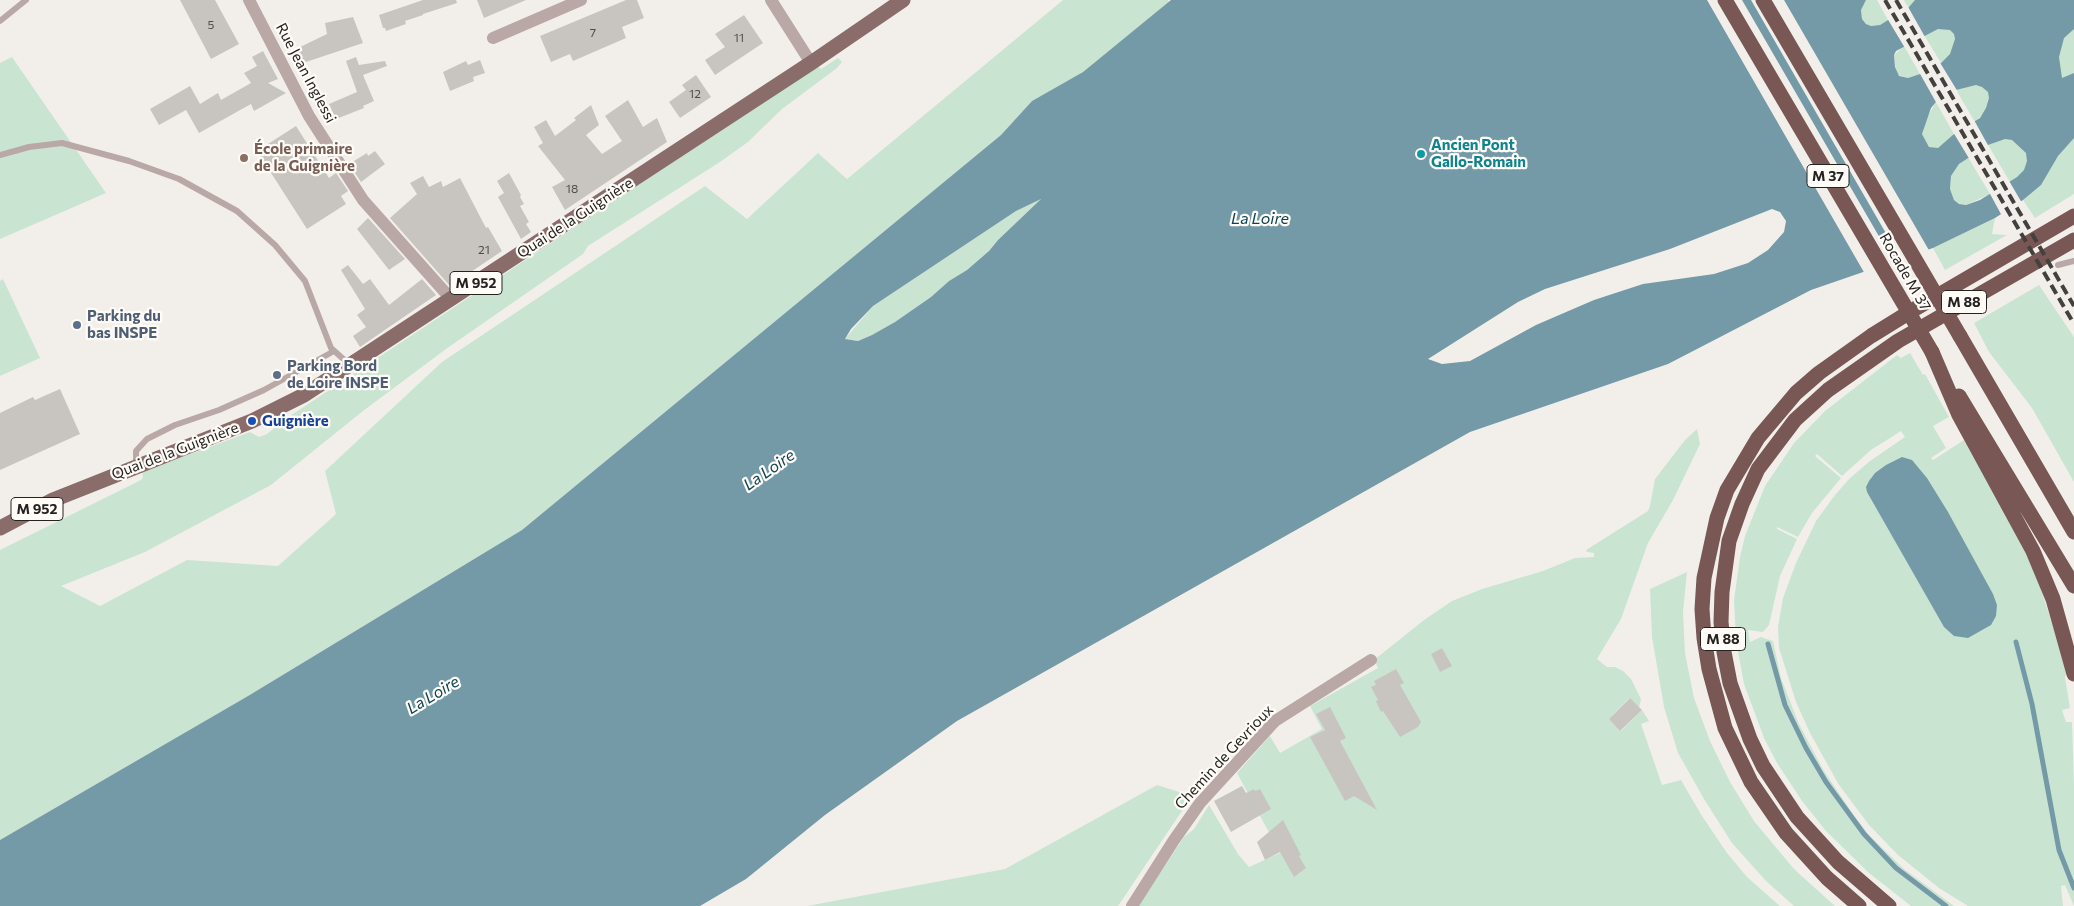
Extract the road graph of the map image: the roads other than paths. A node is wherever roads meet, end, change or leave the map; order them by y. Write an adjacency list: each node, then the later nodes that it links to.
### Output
1 (26, 0): 8 (lane)
2 (249, 0): 16 (street, Rue Jean Inglessi)
3 (581, 0): 9 (street)
4 (771, 0): 10 (street)
5 (903, 0): 10 (main road, Quai de la Guignière / M 952)
6 (1725, 0): 18 (highway, Rocade M 37 / M 37, bridge)
7 (1763, 0): 22 (highway, Rocade M 37 / M 37, bridge)
8 (0, 21)
9 (493, 38)
10 (811, 63): 16 (main road, Quai de la Guignière / M 952)
11 (0, 155): 17 (lane)
12 (2074, 216): 27 (highway, M 88)
13 (2074, 240): 28 (highway, M 88)
14 (2074, 261): 15 (lane)
15 (2058, 265)
16 (451, 299): 19 (main road, Quai de la Guignière / M 952)
17 (334, 351): 19 (lane); 20 (lane)
18 (1932, 352): 23 (highway, Rocade M 37 / M 37); 25 (highway)
19 (350, 366): 20 (main road, Quai de la Guignière / M 952)
20 (136, 466): 21 (main road, Quai de la Guignière / M 952)
21 (0, 528)
22 (2074, 532)
23 (2074, 586)
24 (1371, 660): 26 (street, Chemin de Gevrioux)
25 (2074, 674)
26 (1132, 906)
27 (1859, 906)
28 (1890, 906)

